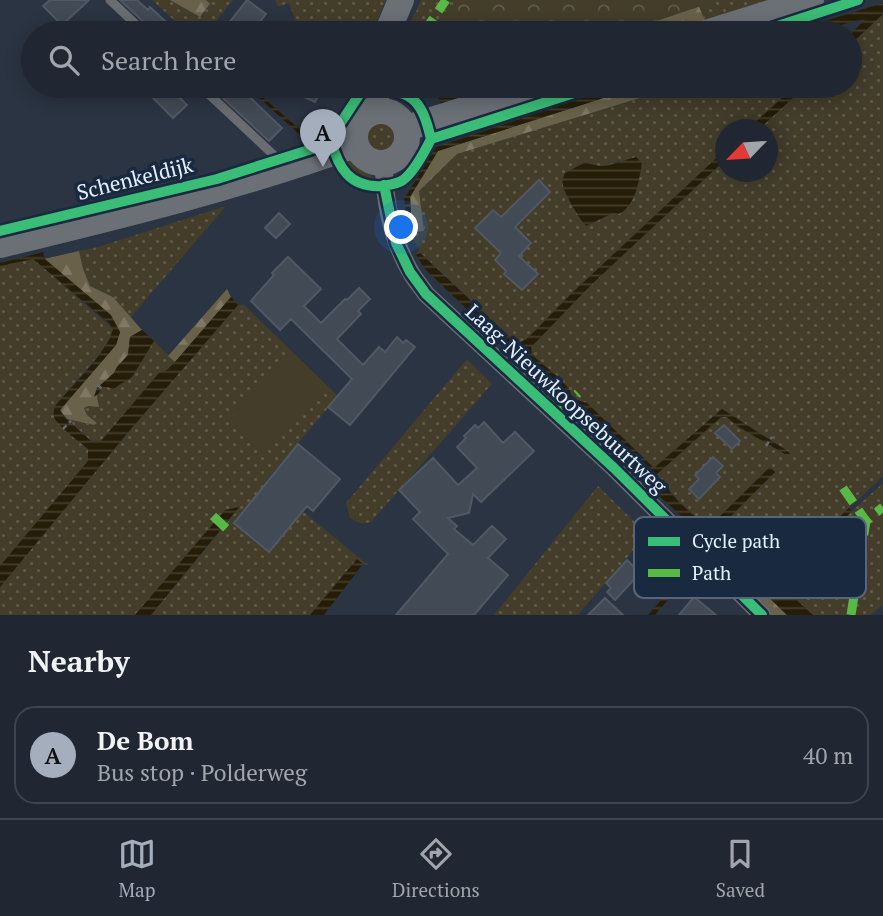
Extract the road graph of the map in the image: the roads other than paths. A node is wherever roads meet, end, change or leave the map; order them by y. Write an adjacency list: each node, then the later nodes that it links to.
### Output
1 (110, 0): 4 (lane)
2 (401, 0): 5 (street)
3 (811, 0): 6 (street)
4 (132, 21)
5 (392, 21)
6 (744, 21)
7 (213, 98): 13 (lane)
8 (376, 98): 10 (street); 11 (street)
9 (501, 98): 10 (street)
10 (407, 128): 12 (street)
11 (355, 145): 12 (street); 13 (street, Schenkeldijk)
12 (384, 164): 15 (street, Laag-Nieuwkoopsebuurtweg)
13 (282, 170): 14 (street, Schenkeldijk)
14 (0, 245)
15 (663, 517)
16 (745, 598): 17 (street, Laag-Nieuwkoopsebuurtweg)
17 (762, 615)

